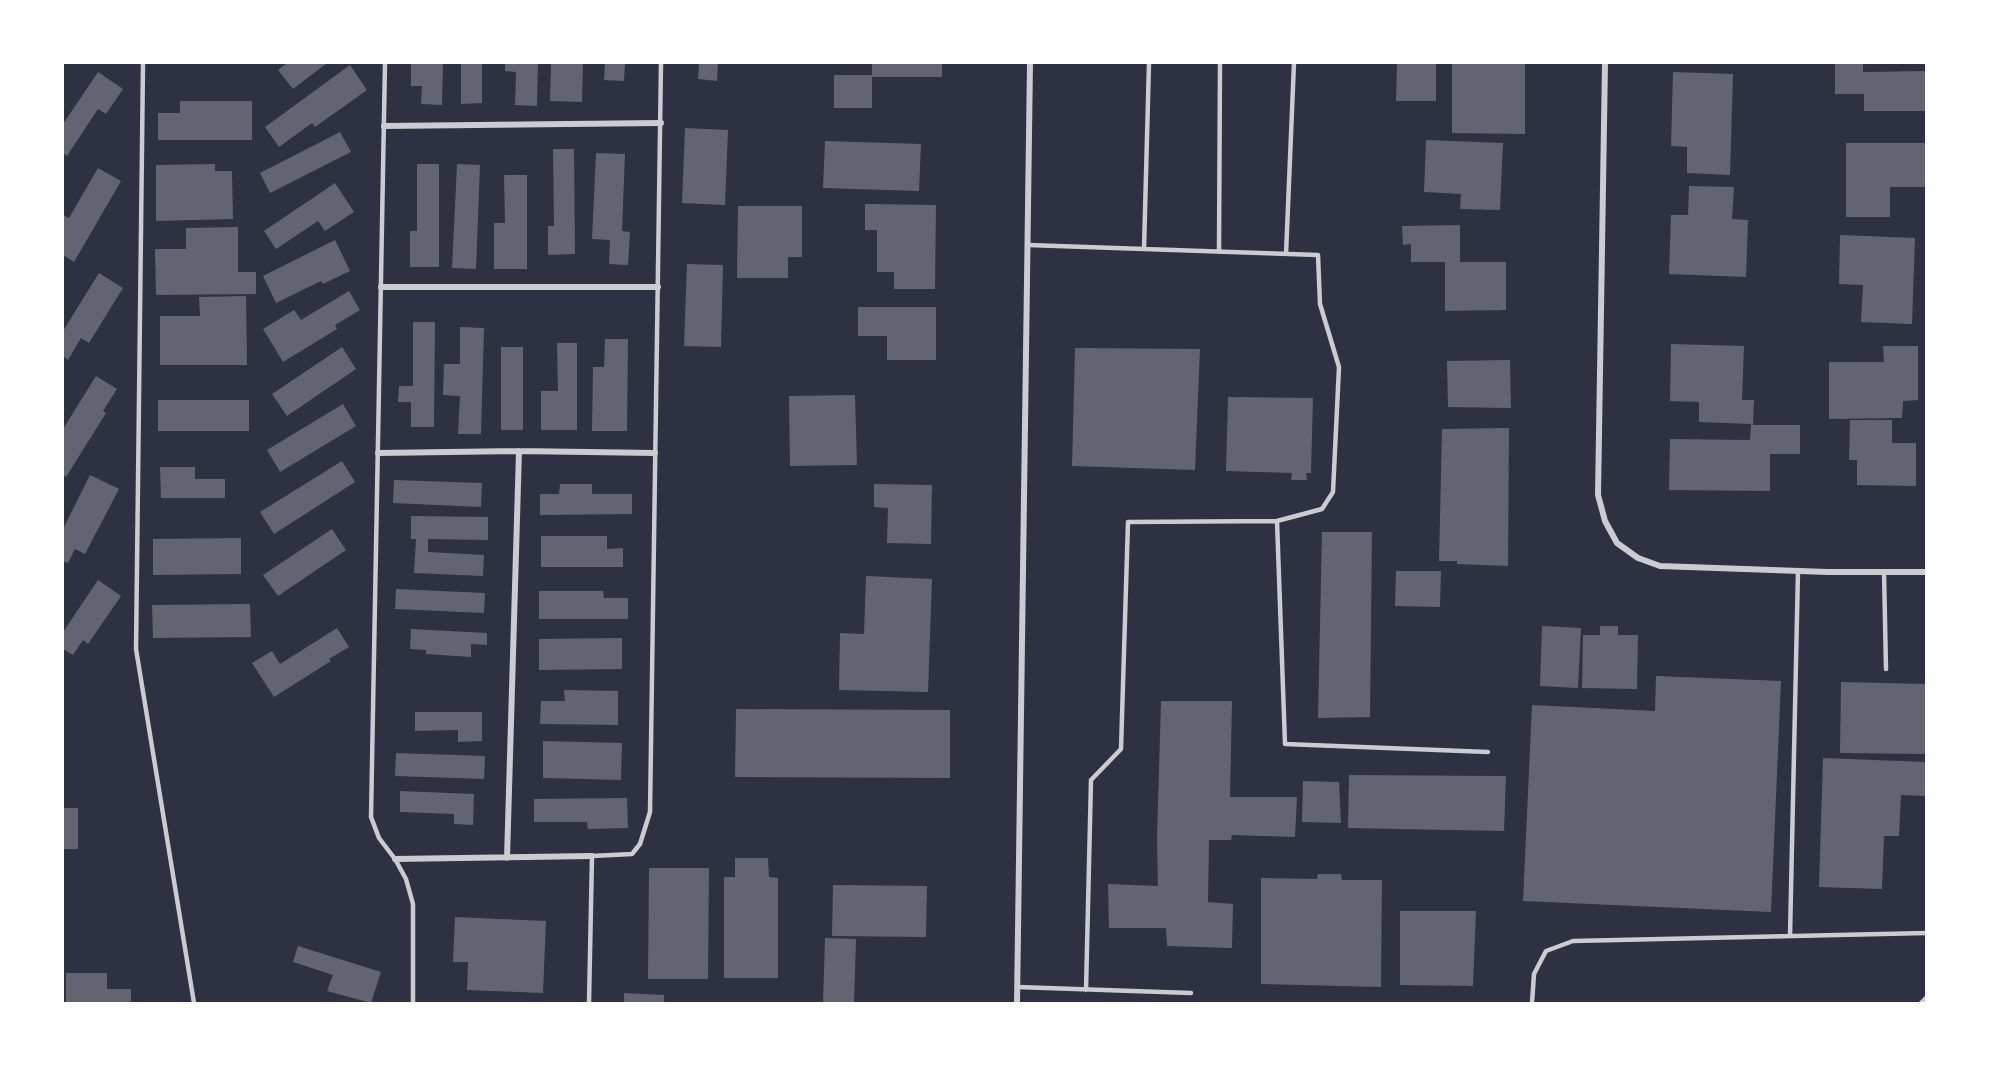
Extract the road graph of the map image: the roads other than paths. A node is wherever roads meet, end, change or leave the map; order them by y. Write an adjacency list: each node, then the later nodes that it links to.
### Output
1 (143, 63): 35 (lane)
2 (385, 63): 10 (lane)
3 (662, 63): 9 (lane)
4 (1030, 63): 11 (street)
5 (1149, 63): 12 (lane)
6 (1220, 63): 13 (lane)
7 (1294, 63): 14 (lane)
8 (1605, 63): 21 (street)
9 (661, 123): 10 (street); 16 (lane)
10 (384, 126): 15 (lane)
11 (1028, 245): 12 (lane); 31 (street)
12 (1144, 249): 13 (lane)
13 (1219, 252): 14 (lane)
14 (1286, 254): 20 (lane)
15 (381, 287): 16 (street); 18 (lane)
16 (658, 287): 19 (lane)
17 (519, 452): 18 (street); 19 (street); 27 (street)
18 (378, 453): 28 (lane)
19 (655, 453): 26 (lane)
20 (1277, 521): 25 (lane); 32 (lane)
21 (1798, 571): 22 (street); 30 (lane)
22 (1884, 573): 23 (street); 24 (lane)
23 (1926, 573)
24 (1886, 669)
25 (1488, 752)
26 (592, 856): 27 (street); 37 (lane)
27 (507, 858): 28 (street)
28 (395, 859): 36 (lane)
29 (1926, 933): 30 (lane)
30 (1790, 936): 39 (lane)
31 (1017, 987): 32 (lane); 38 (street)
32 (1086, 990): 33 (lane)
33 (1191, 993)
34 (1926, 998): 40 (lane)
35 (194, 1003)
36 (413, 1003)
37 (589, 1003)
38 (1017, 1003)
39 (1532, 1003)
40 (1922, 1003)

